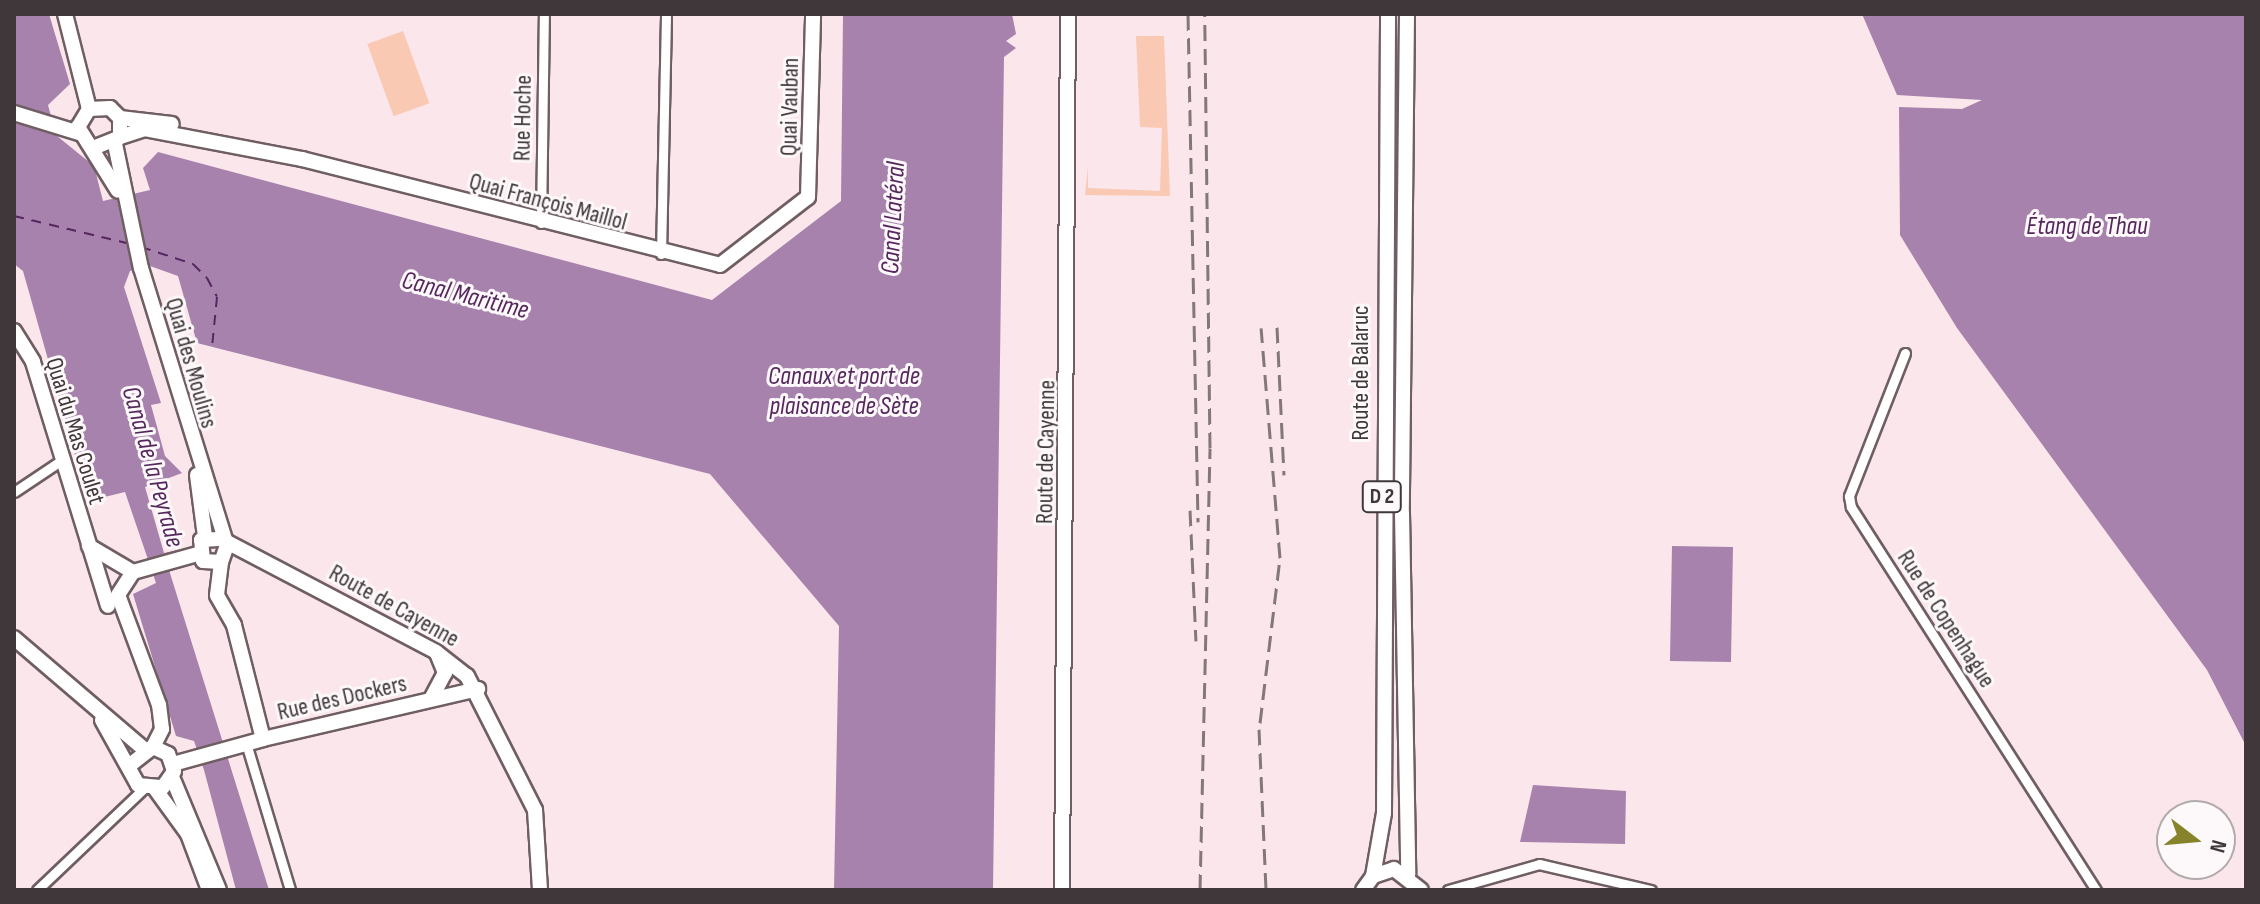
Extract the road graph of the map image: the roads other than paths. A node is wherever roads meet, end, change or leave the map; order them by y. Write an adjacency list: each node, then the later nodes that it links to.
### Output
1 (65, 14): 8 (main road)
2 (544, 14): 18 (street, Rue Hoche)
3 (666, 14): 19 (street)
4 (813, 14): 17 (main road, Quai Vauban)
5 (1068, 14): 51 (main road, Route de Cayenne)
6 (1388, 14): 45 (main road, Route de Balaruc / D 2)
7 (1407, 14): 44 (main road, Route de Balaruc / D 2)
8 (86, 112): 10 (main road); 11 (main road); 12 (main road)
9 (14, 113): 11 (main road)
10 (120, 118): 13 (main road); 15 (main road, Quai François Maillol)
11 (52, 120): 12 (main road)
12 (79, 133): 14 (main road)
13 (118, 140): 14 (main road); 15 (main road, Quai François Maillol); 16 (main road)
14 (93, 148): 16 (main road)
15 (260, 152): 18 (main road, Quai François Maillol)
16 (123, 199): 23 (main road, Quai des Moulins)
17 (806, 200): 19 (main road, Quai François Maillol)
18 (541, 223): 19 (main road, Quai François Maillol)
19 (661, 254)
20 (14, 331): 22 (main road, Quai du Mas Coulet)
21 (1905, 353): 56 (street, Rue de Copenhague)
22 (62, 460): 24 (street); 27 (main road, Quai du Mas Coulet)
23 (198, 471): 25 (main road); 26 (main road)
24 (14, 492)
25 (205, 537): 26 (main road); 28 (main road)
26 (224, 540): 29 (main road); 30 (main road, Route de Cayenne)
27 (89, 546): 31 (main road); 32 (main road, Quai du Mas Coulet)
28 (198, 554): 29 (main road, Route de Cayenne); 31 (main road)
29 (223, 560): 30 (main road, Route de Cayenne); 38 (main road)
30 (263, 560): 34 (main road, Route de Cayenne)
31 (138, 571): 40 (main road)
32 (108, 606)
33 (14, 638): 37 (main road)
34 (436, 652): 35 (main road, Route de Cayenne); 36 (main road, Rue des Dockers)
35 (478, 689): 36 (main road, Rue des Dockers); 50 (main road, Route de Cayenne)
36 (431, 699): 38 (main road, Rue des Dockers)
37 (102, 720): 40 (main road); 41 (main road)
38 (263, 739): 39 (main road)
39 (246, 743): 42 (main road); 49 (street)
40 (148, 748): 41 (main road); 42 (main road)
41 (131, 764): 43 (main road)
42 (172, 770): 43 (main road); 48 (main road)
43 (145, 786): 46 (street); 47 (main road)
44 (1408, 874): 45 (main road); 53 (main road)
45 (1373, 876): 52 (main road)
46 (43, 888)
47 (209, 890)
48 (219, 890)
49 (290, 890)
50 (540, 890)
51 (1062, 890)
52 (1363, 890)
53 (1421, 890)
54 (1448, 890): 55 (street)
55 (1651, 890)
56 (2096, 890)

